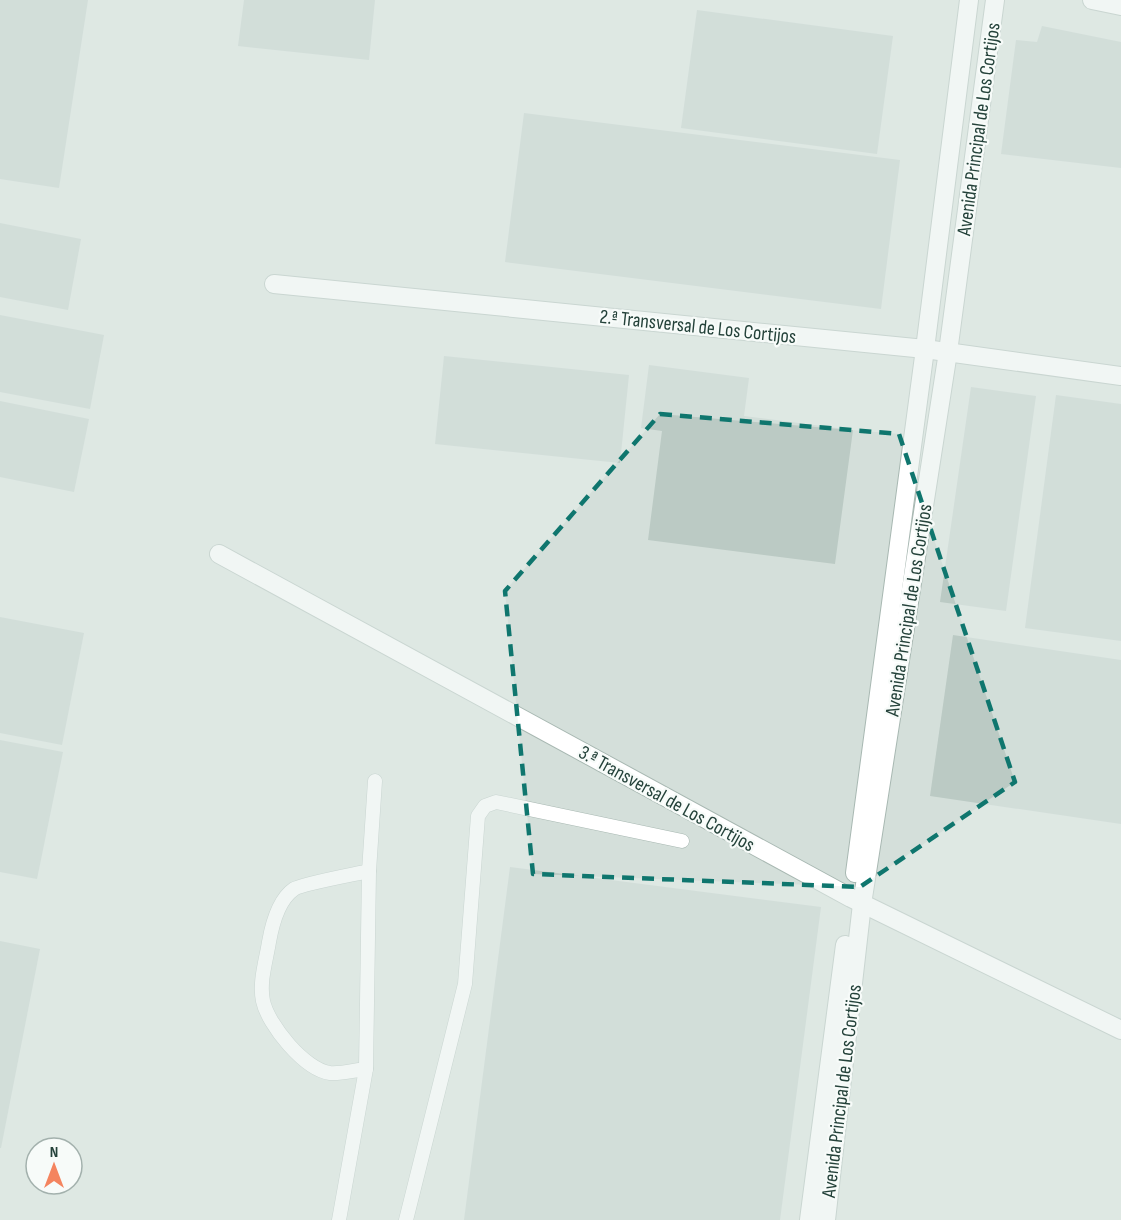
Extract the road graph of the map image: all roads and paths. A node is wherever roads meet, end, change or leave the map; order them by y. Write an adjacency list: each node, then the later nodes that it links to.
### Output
1 (969, 0): 6 (street, Avenida Principal de Los Cortijos)
2 (995, 0): 7 (street, Avenida Principal de Los Cortijos)
3 (1092, 0): 4 (street)
4 (1121, 6)
5 (274, 284): 6 (street, 2.ª Transversal de Los Cortijos)
6 (925, 349): 7 (street, 2.ª Transversal de Los Cortijos); 13 (street, Avenida Principal de Los Cortijos)
7 (948, 352): 8 (street, 2.ª Transversal de Los Cortijos); 13 (street, Avenida Principal de Los Cortijos)
8 (1121, 376)
9 (219, 554): 13 (street, 3.ª Transversal de Los Cortijos)
10 (375, 781): 12 (lane)
11 (682, 841): 18 (lane)
12 (369, 871): 16 (lane); 16 (lane)
13 (858, 896): 14 (street, 3.ª Transversal de Los Cortijos); 15 (street, 3.ª Transversal de Los Cortijos); 19 (street, Avenida Principal de Los Cortijos); 20 (street, Avenida Principal de Los Cortijos)
14 (1121, 1017)
15 (1121, 1030)
16 (366, 1069): 17 (lane)
17 (339, 1220)
18 (406, 1220)
19 (809, 1220)
20 (826, 1220)

